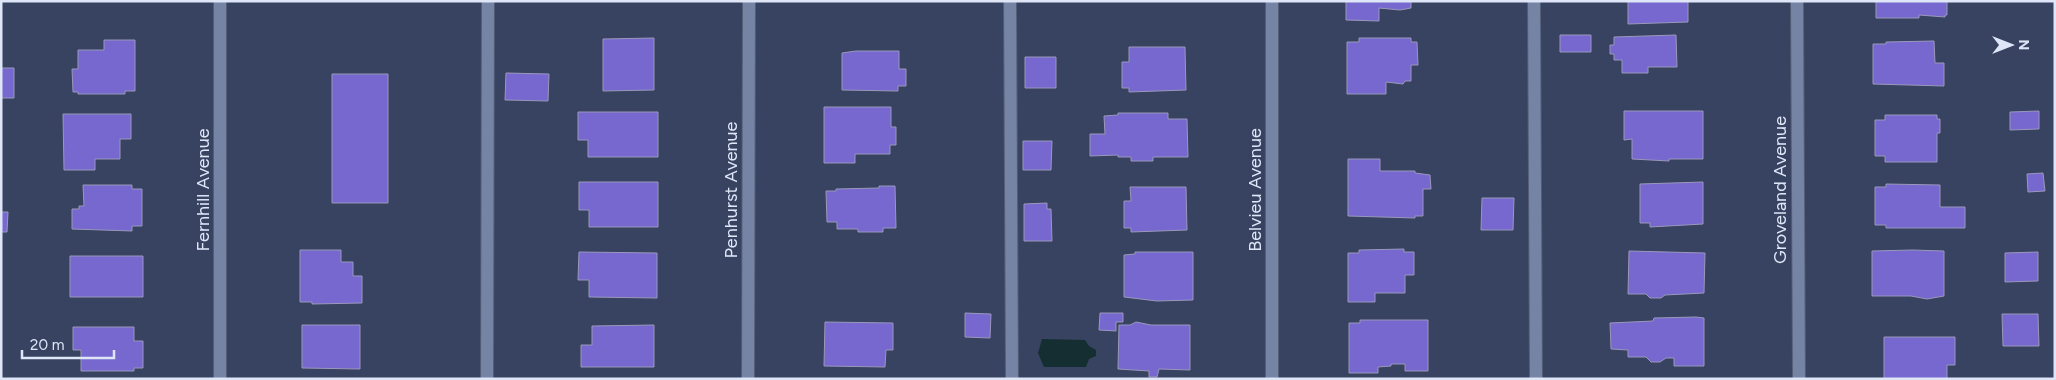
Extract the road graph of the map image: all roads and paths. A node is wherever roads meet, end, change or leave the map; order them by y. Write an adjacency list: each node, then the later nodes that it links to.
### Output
1 (220, 1): 8 (street, Fernhill Avenue)
2 (488, 1): 9 (street)
3 (749, 1): 10 (street, Penhurst Avenue)
4 (1010, 1): 11 (street)
5 (1272, 1): 12 (street, Belvieu Avenue)
6 (1534, 1): 13 (street)
7 (1797, 1): 14 (street, Groveland Avenue)
8 (220, 379)
9 (487, 379)
10 (748, 379)
11 (1012, 379)
12 (1272, 379)
13 (1536, 379)
14 (1799, 379)

